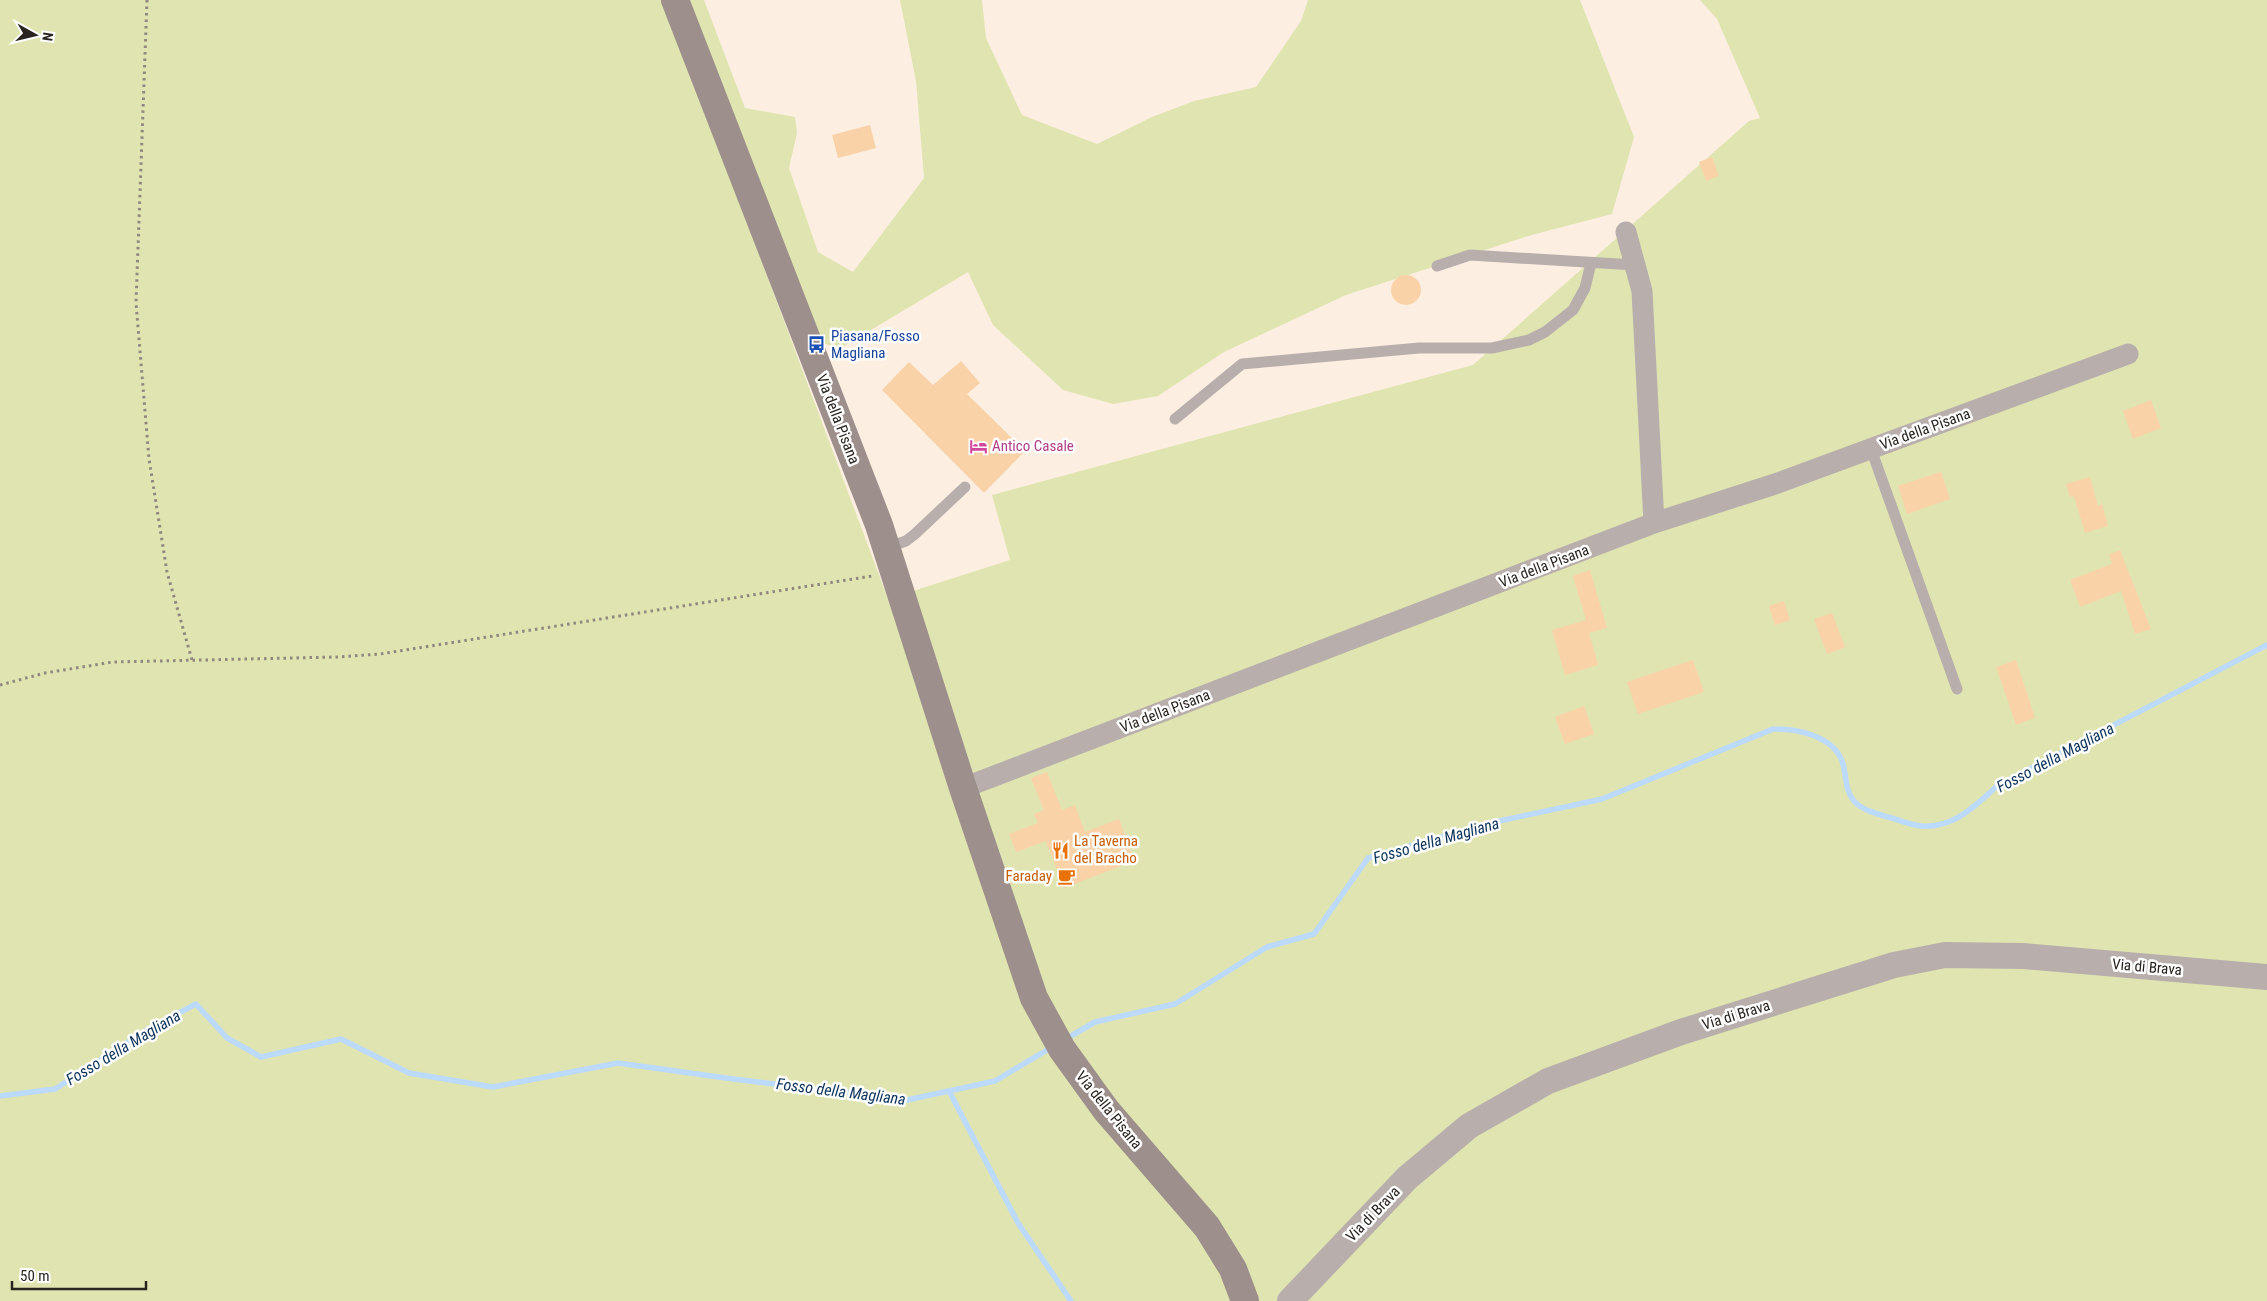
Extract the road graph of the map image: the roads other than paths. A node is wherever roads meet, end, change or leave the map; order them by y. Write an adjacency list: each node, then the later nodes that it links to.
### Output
1 (675, 0): 11 (main road, Via della Pisana)
2 (1626, 232): 4 (street)
3 (1592, 263): 4 (lane); 5 (lane); 7 (lane)
4 (1635, 265): 10 (street)
5 (1437, 266)
6 (2128, 354): 8 (street, Via della Pisana)
7 (1175, 419)
8 (1870, 448): 10 (street, Via della Pisana); 12 (lane)
9 (965, 487): 11 (lane)
10 (1654, 524): 13 (street, Via della Pisana)
11 (886, 548): 13 (main road, Via della Pisana)
12 (1957, 690)
13 (963, 788): 15 (main road, Via della Pisana)
14 (2267, 977): 16 (street, Via di Brava)
15 (1245, 1301)
16 (1290, 1301)

